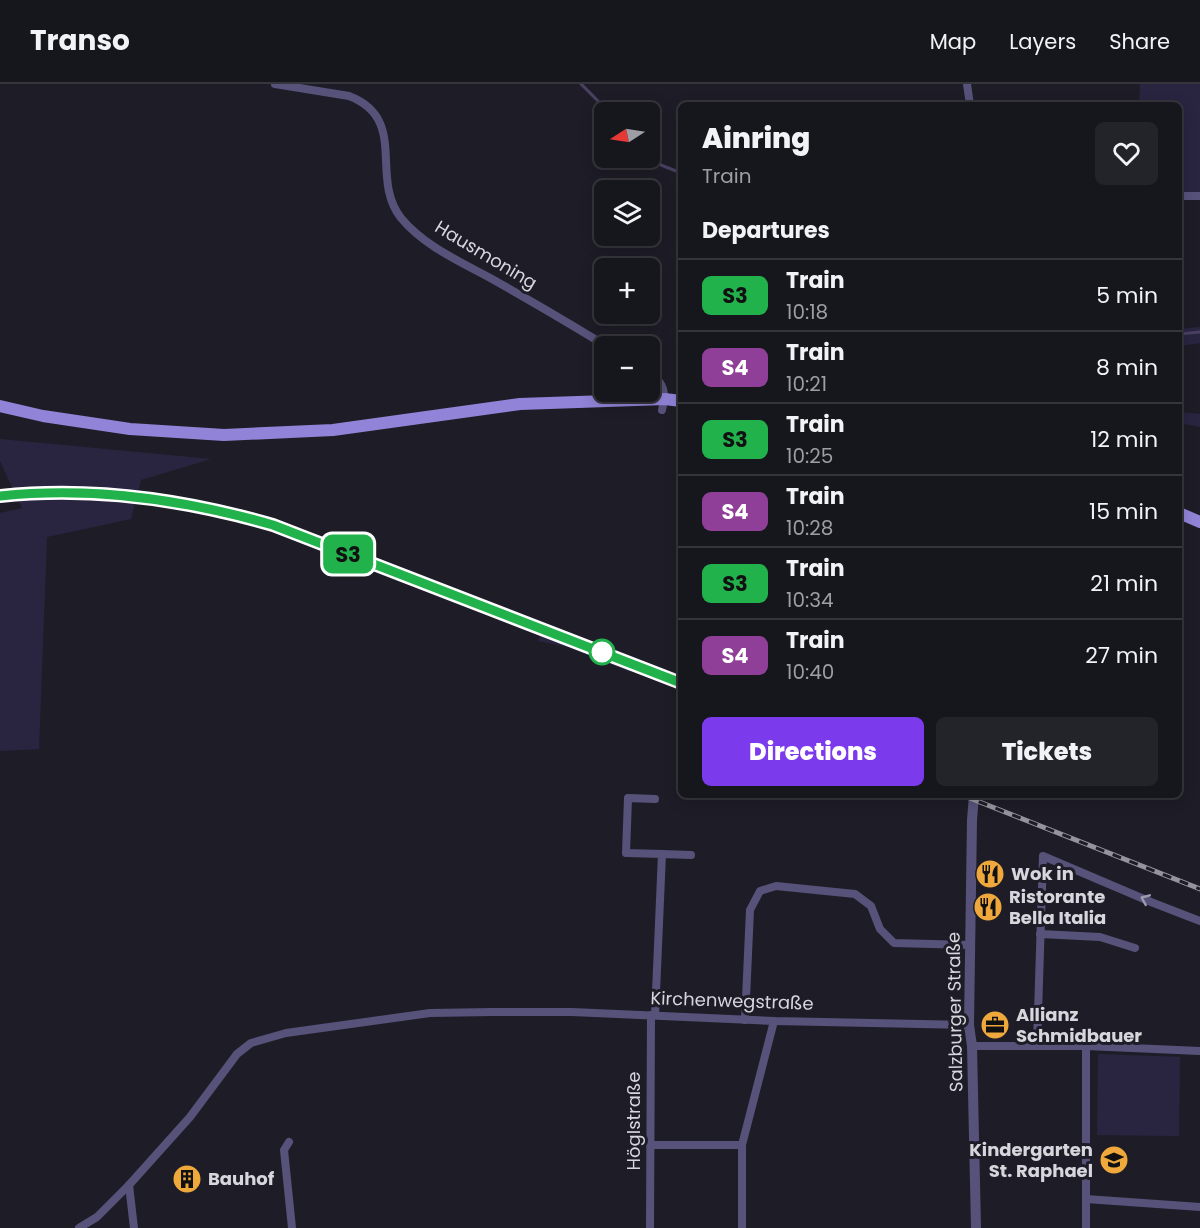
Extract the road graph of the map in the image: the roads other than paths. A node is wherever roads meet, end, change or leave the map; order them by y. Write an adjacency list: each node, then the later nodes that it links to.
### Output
1 (275, 84): 6 (street, Hausmoning)
2 (967, 84): 3 (street)
3 (970, 102)
4 (1182, 196): 5 (street)
5 (1200, 196)
6 (594, 339)
7 (660, 389): 9 (street)
8 (678, 402): 9 (main road)
9 (663, 405): 10 (main road)
10 (0, 406)
11 (1182, 514): 12 (main road)
12 (1200, 522)
13 (975, 798): 19 (street, Salzburger Straße)
14 (655, 799): 15 (street)
15 (662, 854): 16 (street); 21 (street, Höglstraße)
16 (691, 855)
17 (1200, 921): 18 (street, one-way to 18)
18 (1040, 934): 20 (street); 25 (street)
19 (969, 945): 22 (street); 24 (street, Salzburger Straße)
20 (1135, 948)
21 (653, 1015): 22 (street, Kirchenwegstraße); 30 (street, Höglstraße); 32 (street, Kirchenwegstraße)
22 (746, 1020): 23 (street, Kirchenwegstraße)
23 (774, 1021): 24 (street, Kirchenwegstraße); 31 (street)
24 (969, 1025): 26 (street, Salzburger Straße)
25 (1037, 1045): 26 (street); 27 (street)
26 (972, 1046): 40 (street, Salzburger Straße)
27 (1086, 1046): 28 (street); 33 (street)
28 (1200, 1051)
29 (289, 1142): 37 (street)
30 (650, 1145): 31 (street); 38 (street, Höglstraße)
31 (742, 1145): 39 (street)
32 (129, 1185): 35 (street, Kirchenwegstraße); 36 (street)
33 (1086, 1199): 34 (street); 41 (street)
34 (1200, 1207)
35 (79, 1228)
36 (134, 1228)
37 (292, 1228)
38 (650, 1228)
39 (742, 1228)
40 (976, 1228)
41 (1086, 1228)

